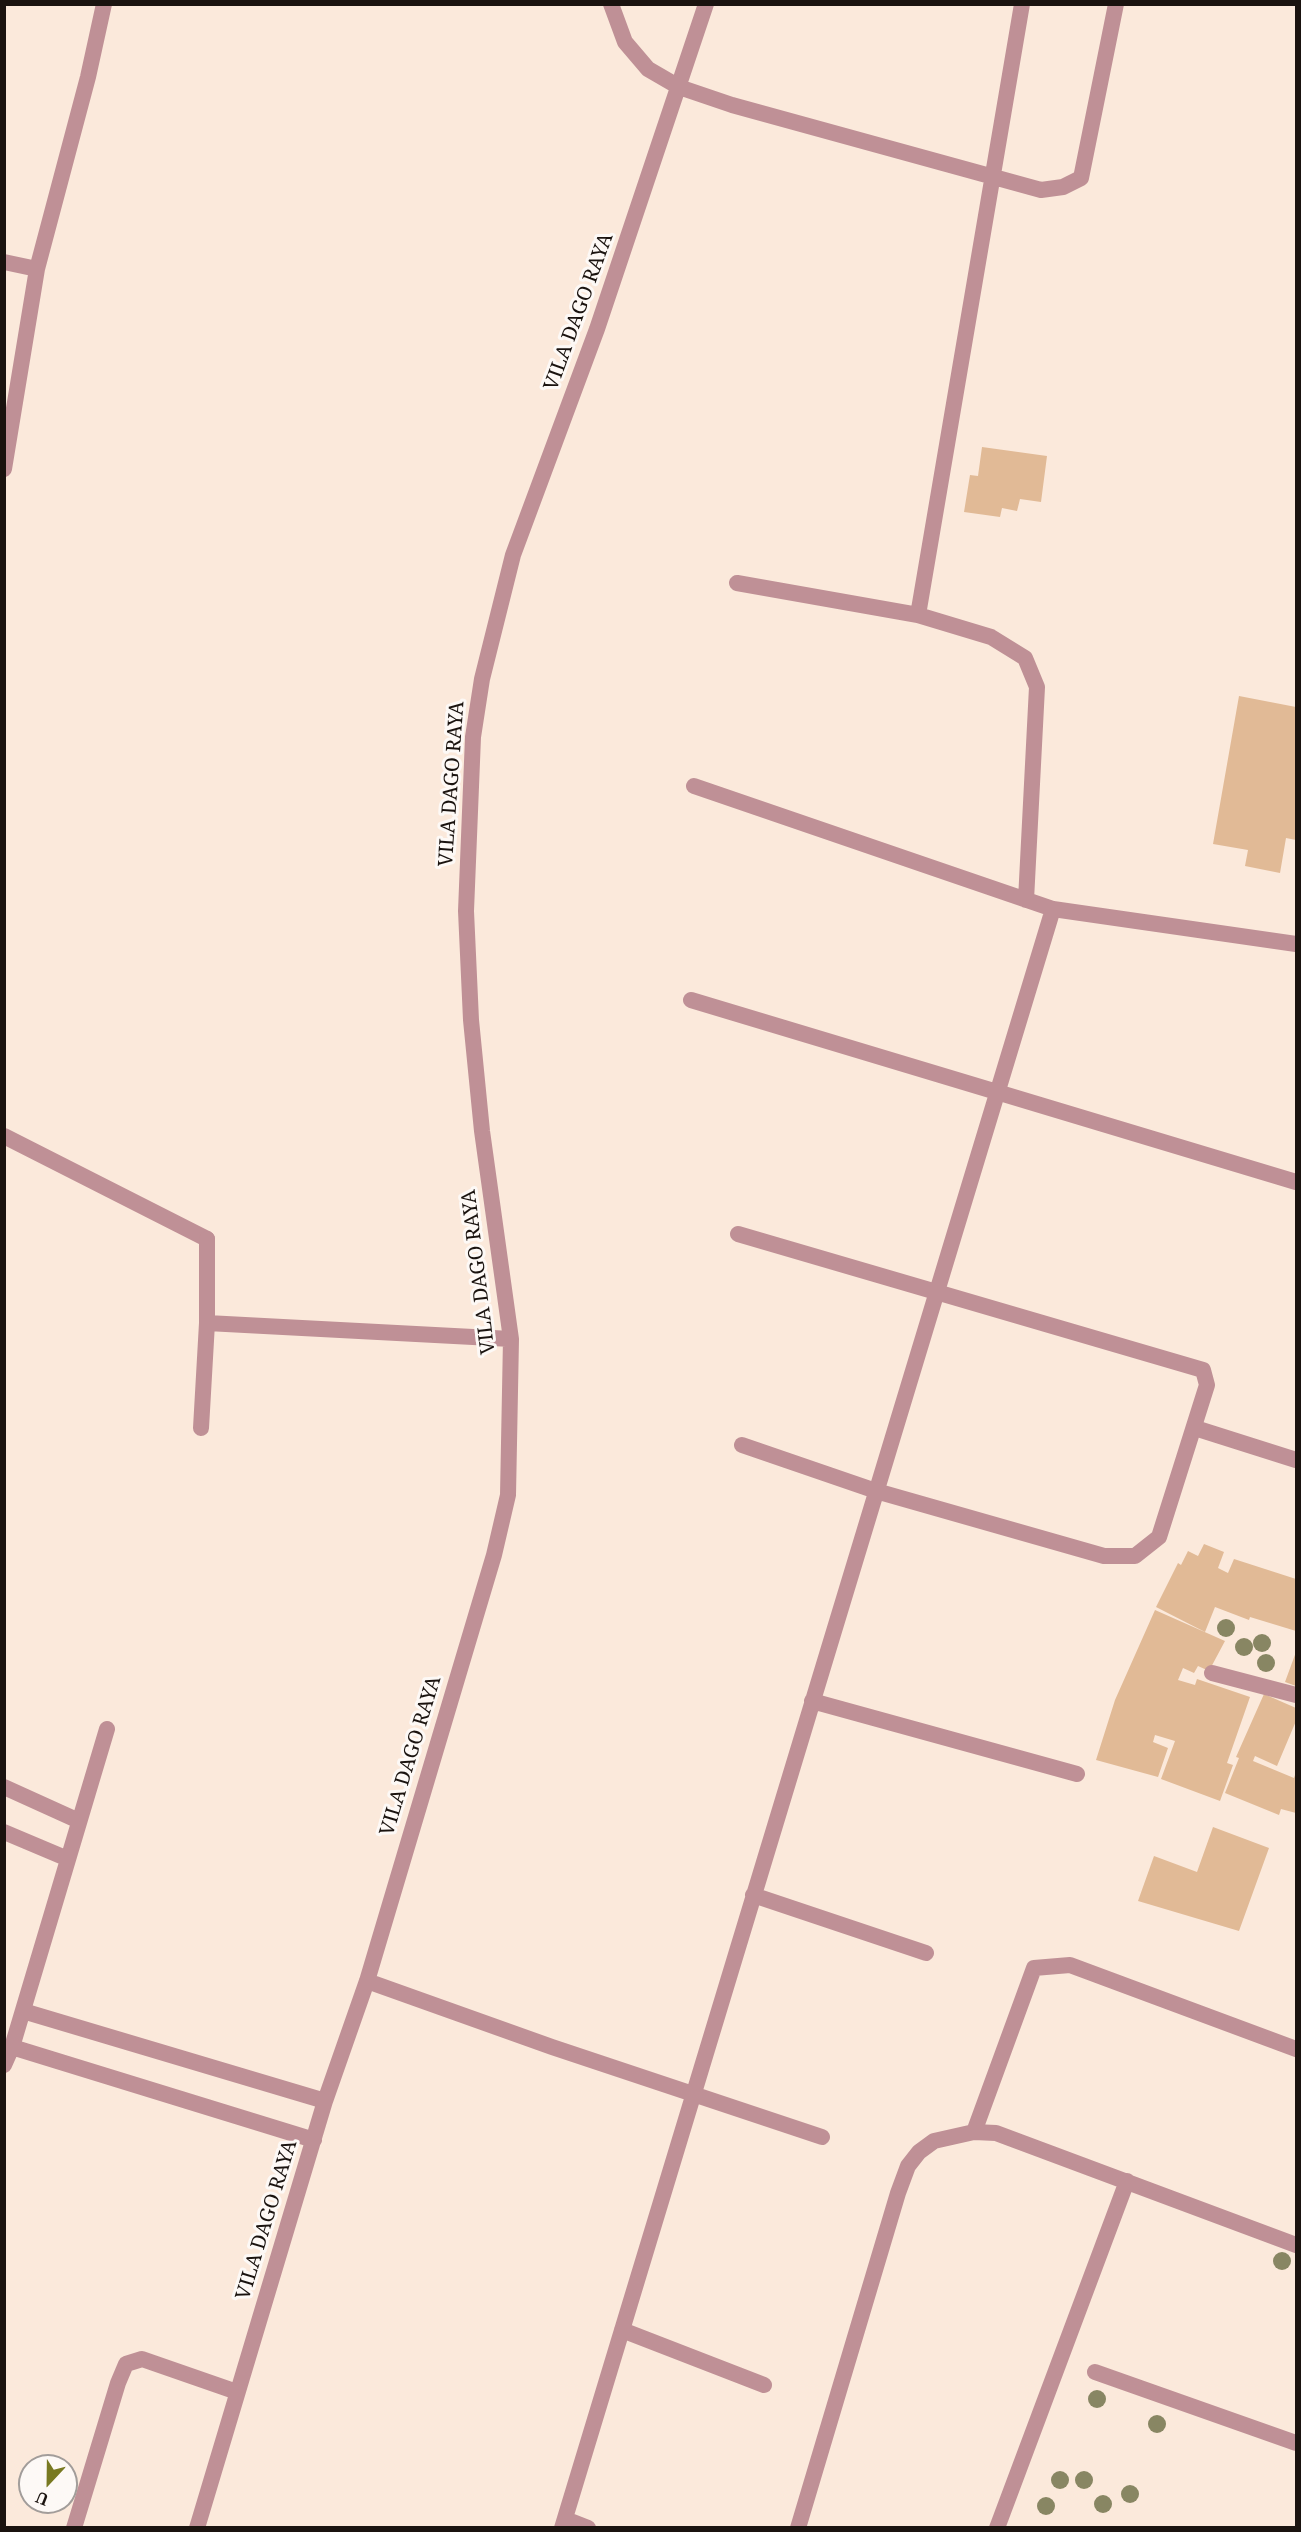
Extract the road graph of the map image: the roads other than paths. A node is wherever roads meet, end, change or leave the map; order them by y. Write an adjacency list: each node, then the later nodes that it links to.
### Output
1 (104, 4): 9 (street)
2 (611, 4): 6 (street)
3 (706, 4): 6 (street, VILA DAGO RAYA)
4 (1022, 4): 7 (street)
5 (1116, 4): 7 (street)
6 (679, 87): 7 (street); 24 (street, VILA DAGO RAYA)
7 (992, 177): 12 (street)
8 (4, 262): 9 (street)
9 (37, 269): 10 (street)
10 (4, 469)
11 (737, 583): 12 (street)
12 (918, 615): 14 (street)
13 (694, 786): 14 (street)
14 (1026, 900): 15 (street)
15 (1053, 909): 16 (street); 18 (street)
16 (1296, 944)
17 (691, 1000): 18 (street)
18 (997, 1093): 20 (street); 22 (street)
19 (4, 1136): 23 (street)
20 (1296, 1182)
21 (738, 1234): 22 (street)
22 (937, 1291): 26 (street); 29 (street)
23 (207, 1323): 24 (street); 25 (street)
24 (511, 1339): 41 (street, VILA DAGO RAYA)
25 (201, 1428)
26 (1195, 1428): 28 (street); 29 (street)
27 (742, 1444): 29 (street)
28 (1296, 1460)
29 (876, 1491): 32 (street)
30 (1212, 1672): 31 (street)
31 (1296, 1695)
32 (812, 1701): 34 (street); 39 (street)
33 (106, 1729): 36 (street)
34 (1077, 1774)
35 (4, 1787): 36 (street)
36 (79, 1821): 38 (street)
37 (4, 1832): 38 (street)
38 (68, 1859): 42 (street)
39 (753, 1895): 40 (street); 46 (street)
40 (926, 1953)
41 (367, 1981): 46 (street); 47 (street, VILA DAGO RAYA)
42 (23, 2011): 43 (street); 47 (street)
43 (12, 2047): 45 (street); 50 (street)
44 (1296, 2049): 48 (street)
45 (4, 2065)
46 (691, 2094): 49 (street); 53 (street)
47 (325, 2101): 50 (street, VILA DAGO RAYA)
48 (974, 2132): 51 (street); 62 (street)
49 (822, 2137)
50 (314, 2140): 56 (street, VILA DAGO RAYA)
51 (1127, 2181): 52 (street); 63 (street)
52 (1296, 2245)
53 (622, 2330): 55 (street); 58 (street)
54 (1095, 2372): 57 (street)
55 (764, 2385)
56 (237, 2392): 59 (street); 60 (street, VILA DAGO RAYA)
57 (1296, 2443)
58 (563, 2523): 61 (street)
59 (74, 2528)
60 (197, 2528)
61 (588, 2528)
62 (798, 2528)
63 (997, 2528)

